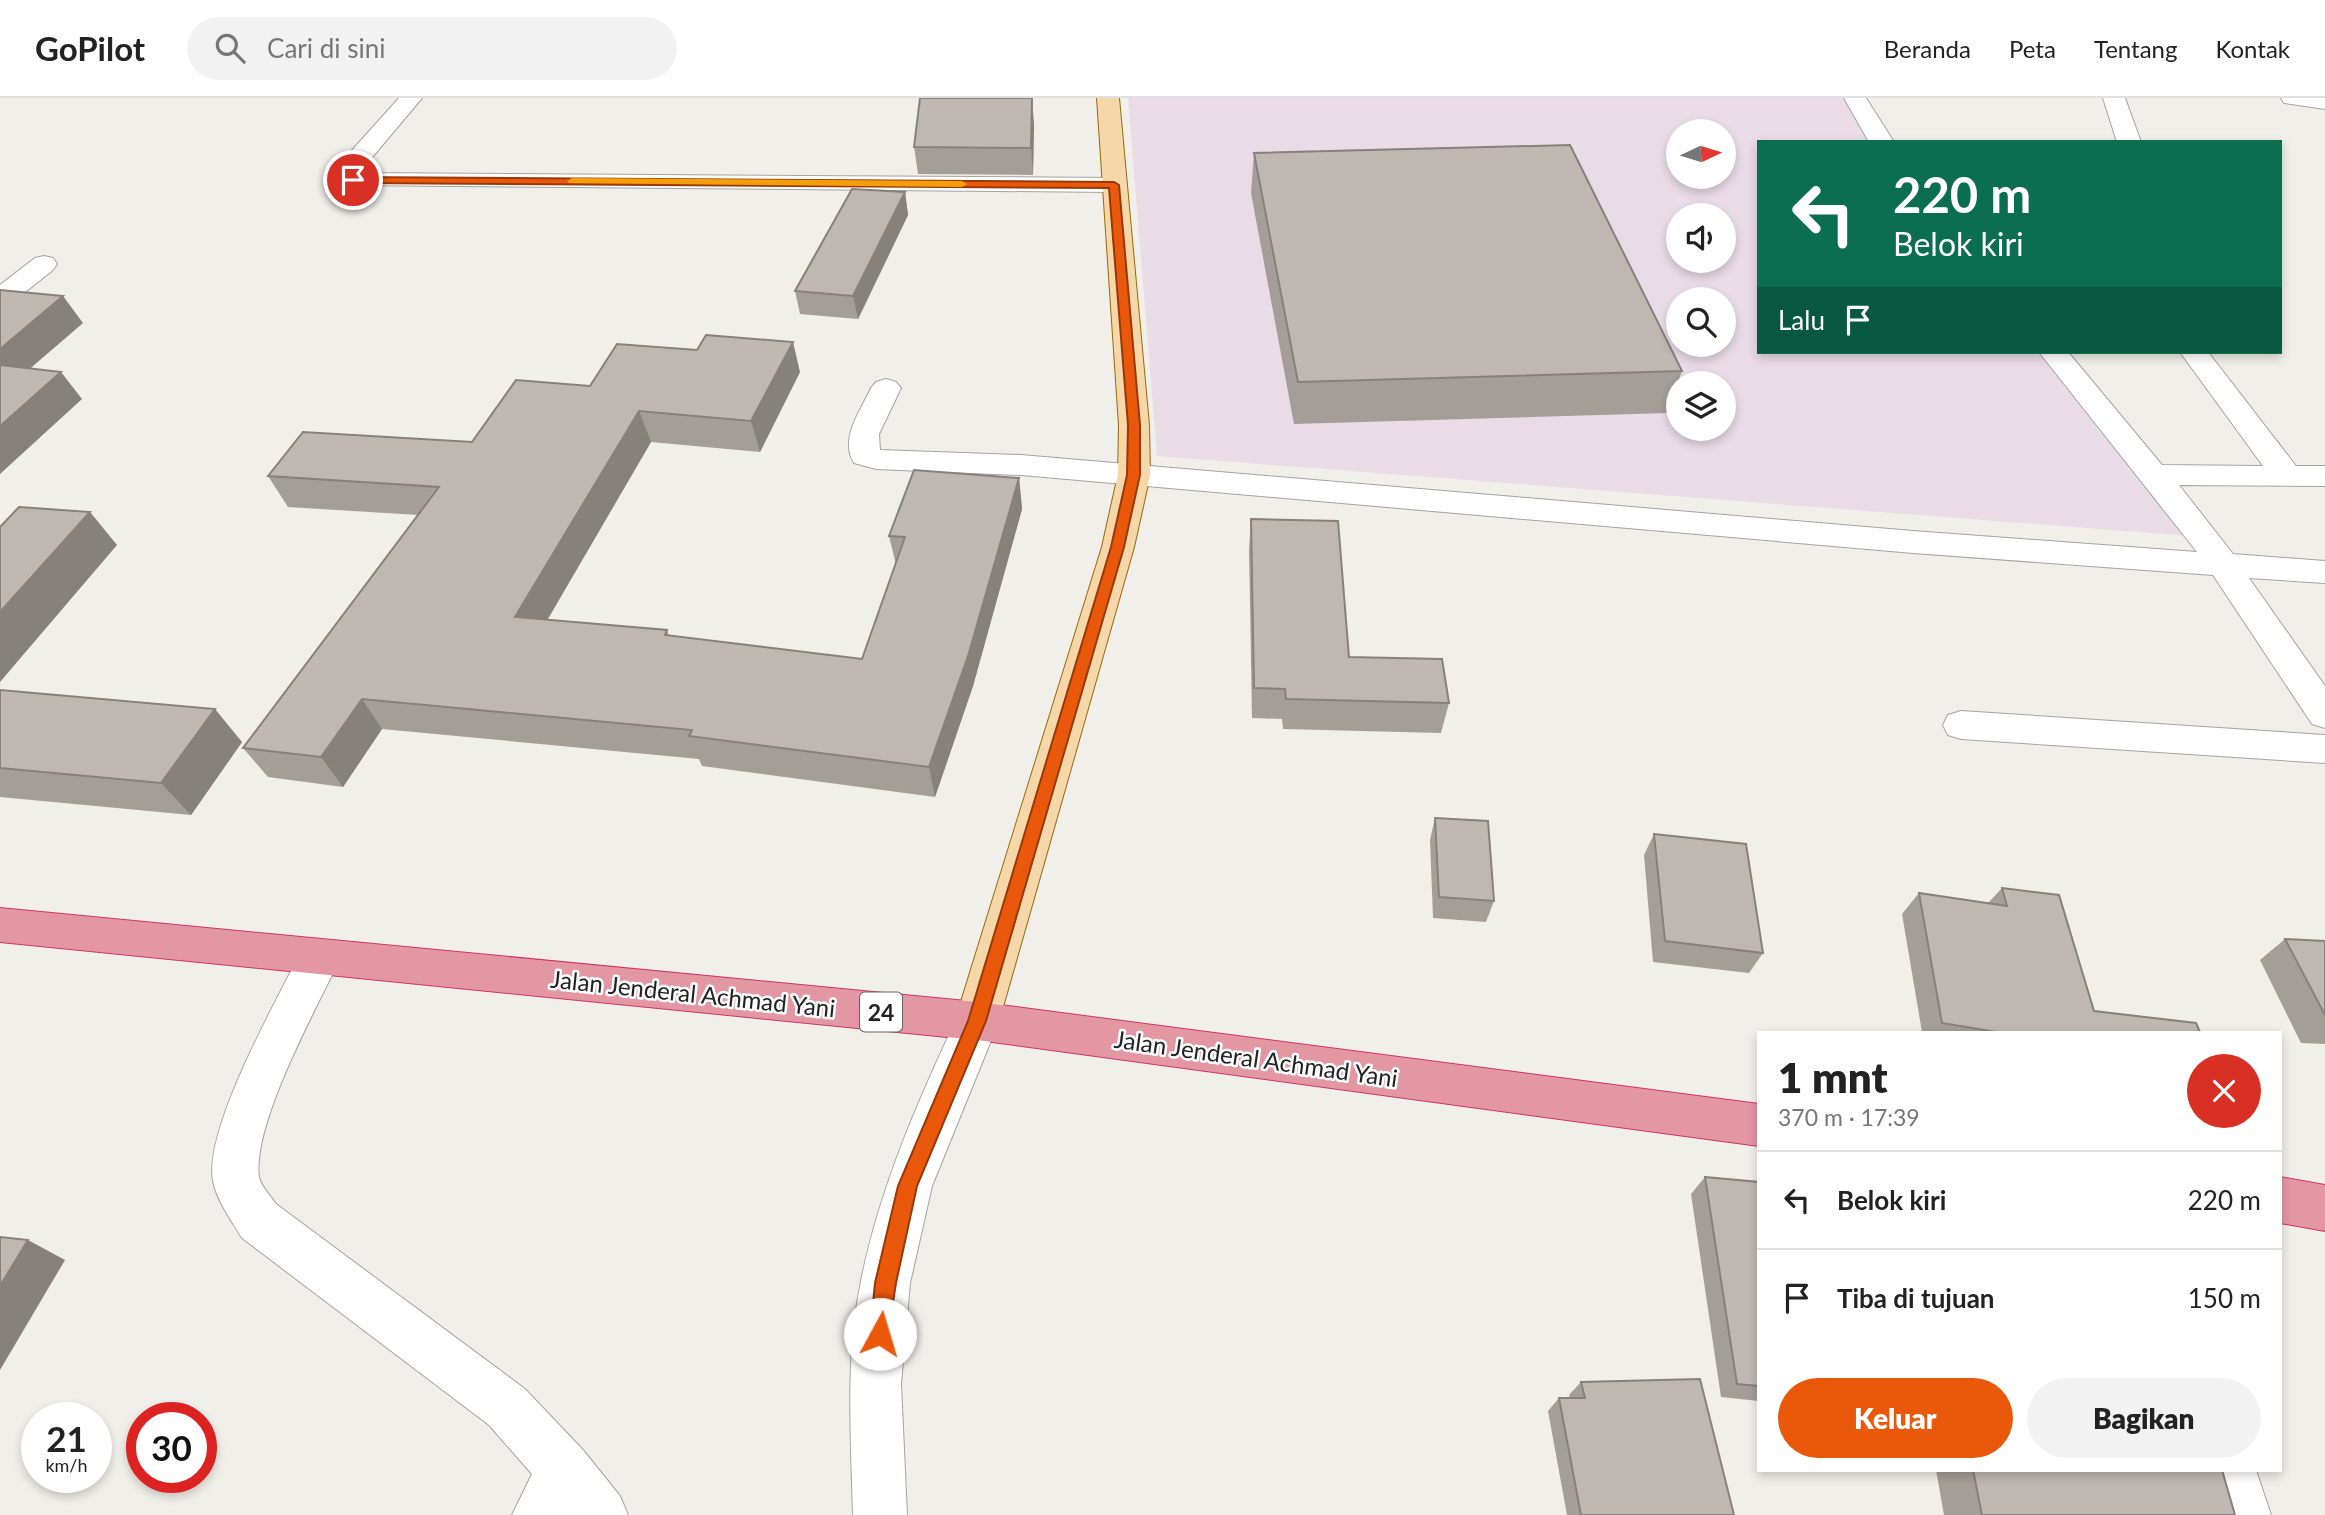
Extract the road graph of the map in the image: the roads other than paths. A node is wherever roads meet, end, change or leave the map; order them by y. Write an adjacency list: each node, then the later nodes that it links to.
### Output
1 (411, 98): 9 (street)
2 (1108, 98): 9 (main road)
3 (1855, 98): 7 (street)
4 (2113, 98): 8 (street)
5 (2292, 98): 6 (street)
6 (2325, 102)
7 (1880, 140)
8 (2128, 140)
9 (1114, 185): 15 (main road)
10 (44, 264): 11 (street)
11 (0, 298)
12 (2055, 354): 16 (street)
13 (2196, 354): 17 (street)
14 (887, 388): 15 (street)
15 (1133, 475): 19 (street); 26 (main road)
16 (2154, 475): 17 (street); 19 (street)
17 (2287, 476): 18 (street)
18 (2325, 476)
19 (2225, 566): 20 (street); 21 (street)
20 (2325, 572)
21 (2325, 714)
22 (1961, 725): 23 (street)
23 (2325, 749)
24 (1, 926): 25 (highway, Jalan Jenderal Achmad Yani / 24)
25 (320, 957): 26 (highway, Jalan Jenderal Achmad Yani / 24); 30 (street)
26 (977, 1021): 27 (highway, Jalan Jenderal Achmad Yani / 24); 34 (street)
27 (1757, 1125)
28 (2282, 1200): 29 (highway)
29 (2325, 1208)
30 (564, 1469): 32 (street); 33 (street)
31 (2231, 1472): 35 (street)
32 (539, 1515)
33 (601, 1515)
34 (880, 1515)
35 (2244, 1515)

